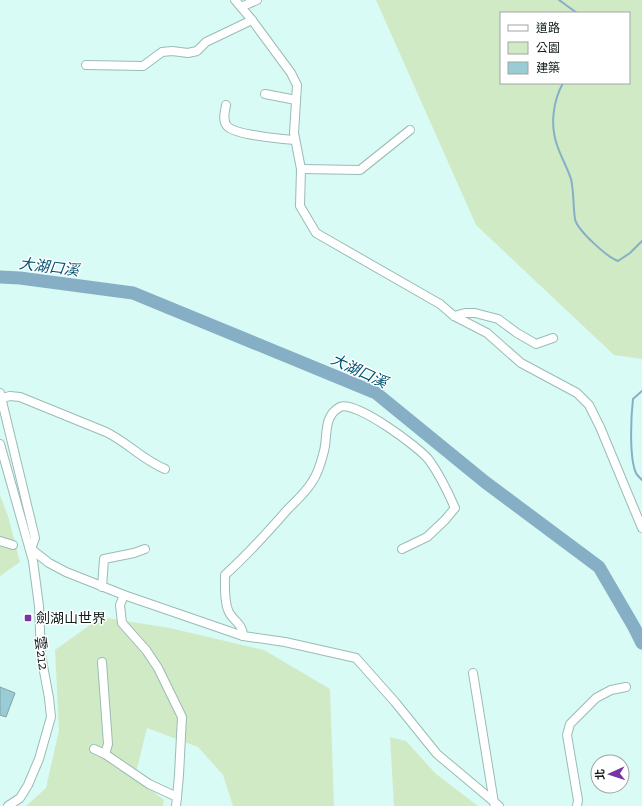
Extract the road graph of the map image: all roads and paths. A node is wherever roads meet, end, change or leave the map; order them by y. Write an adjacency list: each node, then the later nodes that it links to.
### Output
1 (235, 0): 3 (street)
2 (257, 0): 3 (street)
3 (241, 7): 4 (street)
4 (252, 20): 5 (street); 7 (street)
5 (86, 65)
6 (265, 94): 7 (street)
7 (296, 100): 10 (street)
8 (226, 105): 10 (street)
9 (410, 130): 11 (street)
10 (295, 140): 11 (street)
11 (300, 169): 12 (street)
12 (454, 316): 13 (street); 17 (street)
13 (553, 338)
14 (1, 396): 16 (street); 21 (street)
15 (0, 444): 21 (street, 雲212 / 雲212)
16 (165, 469)
17 (642, 528)
18 (0, 541): 19 (street)
19 (13, 545)
20 (402, 548): 25 (street)
21 (31, 549): 23 (street); 33 (street, 雲212 / 雲212)
22 (145, 549): 23 (street)
23 (102, 587): 24 (street)
24 (124, 595): 25 (street); 31 (street)
25 (243, 636): 32 (street)
26 (102, 662): 30 (street)
27 (473, 673): 32 (street)
28 (626, 687): 34 (street)
29 (94, 749): 30 (street)
30 (105, 754): 31 (street)
31 (176, 802)
32 (496, 804)
33 (8, 806)
34 (577, 806)

